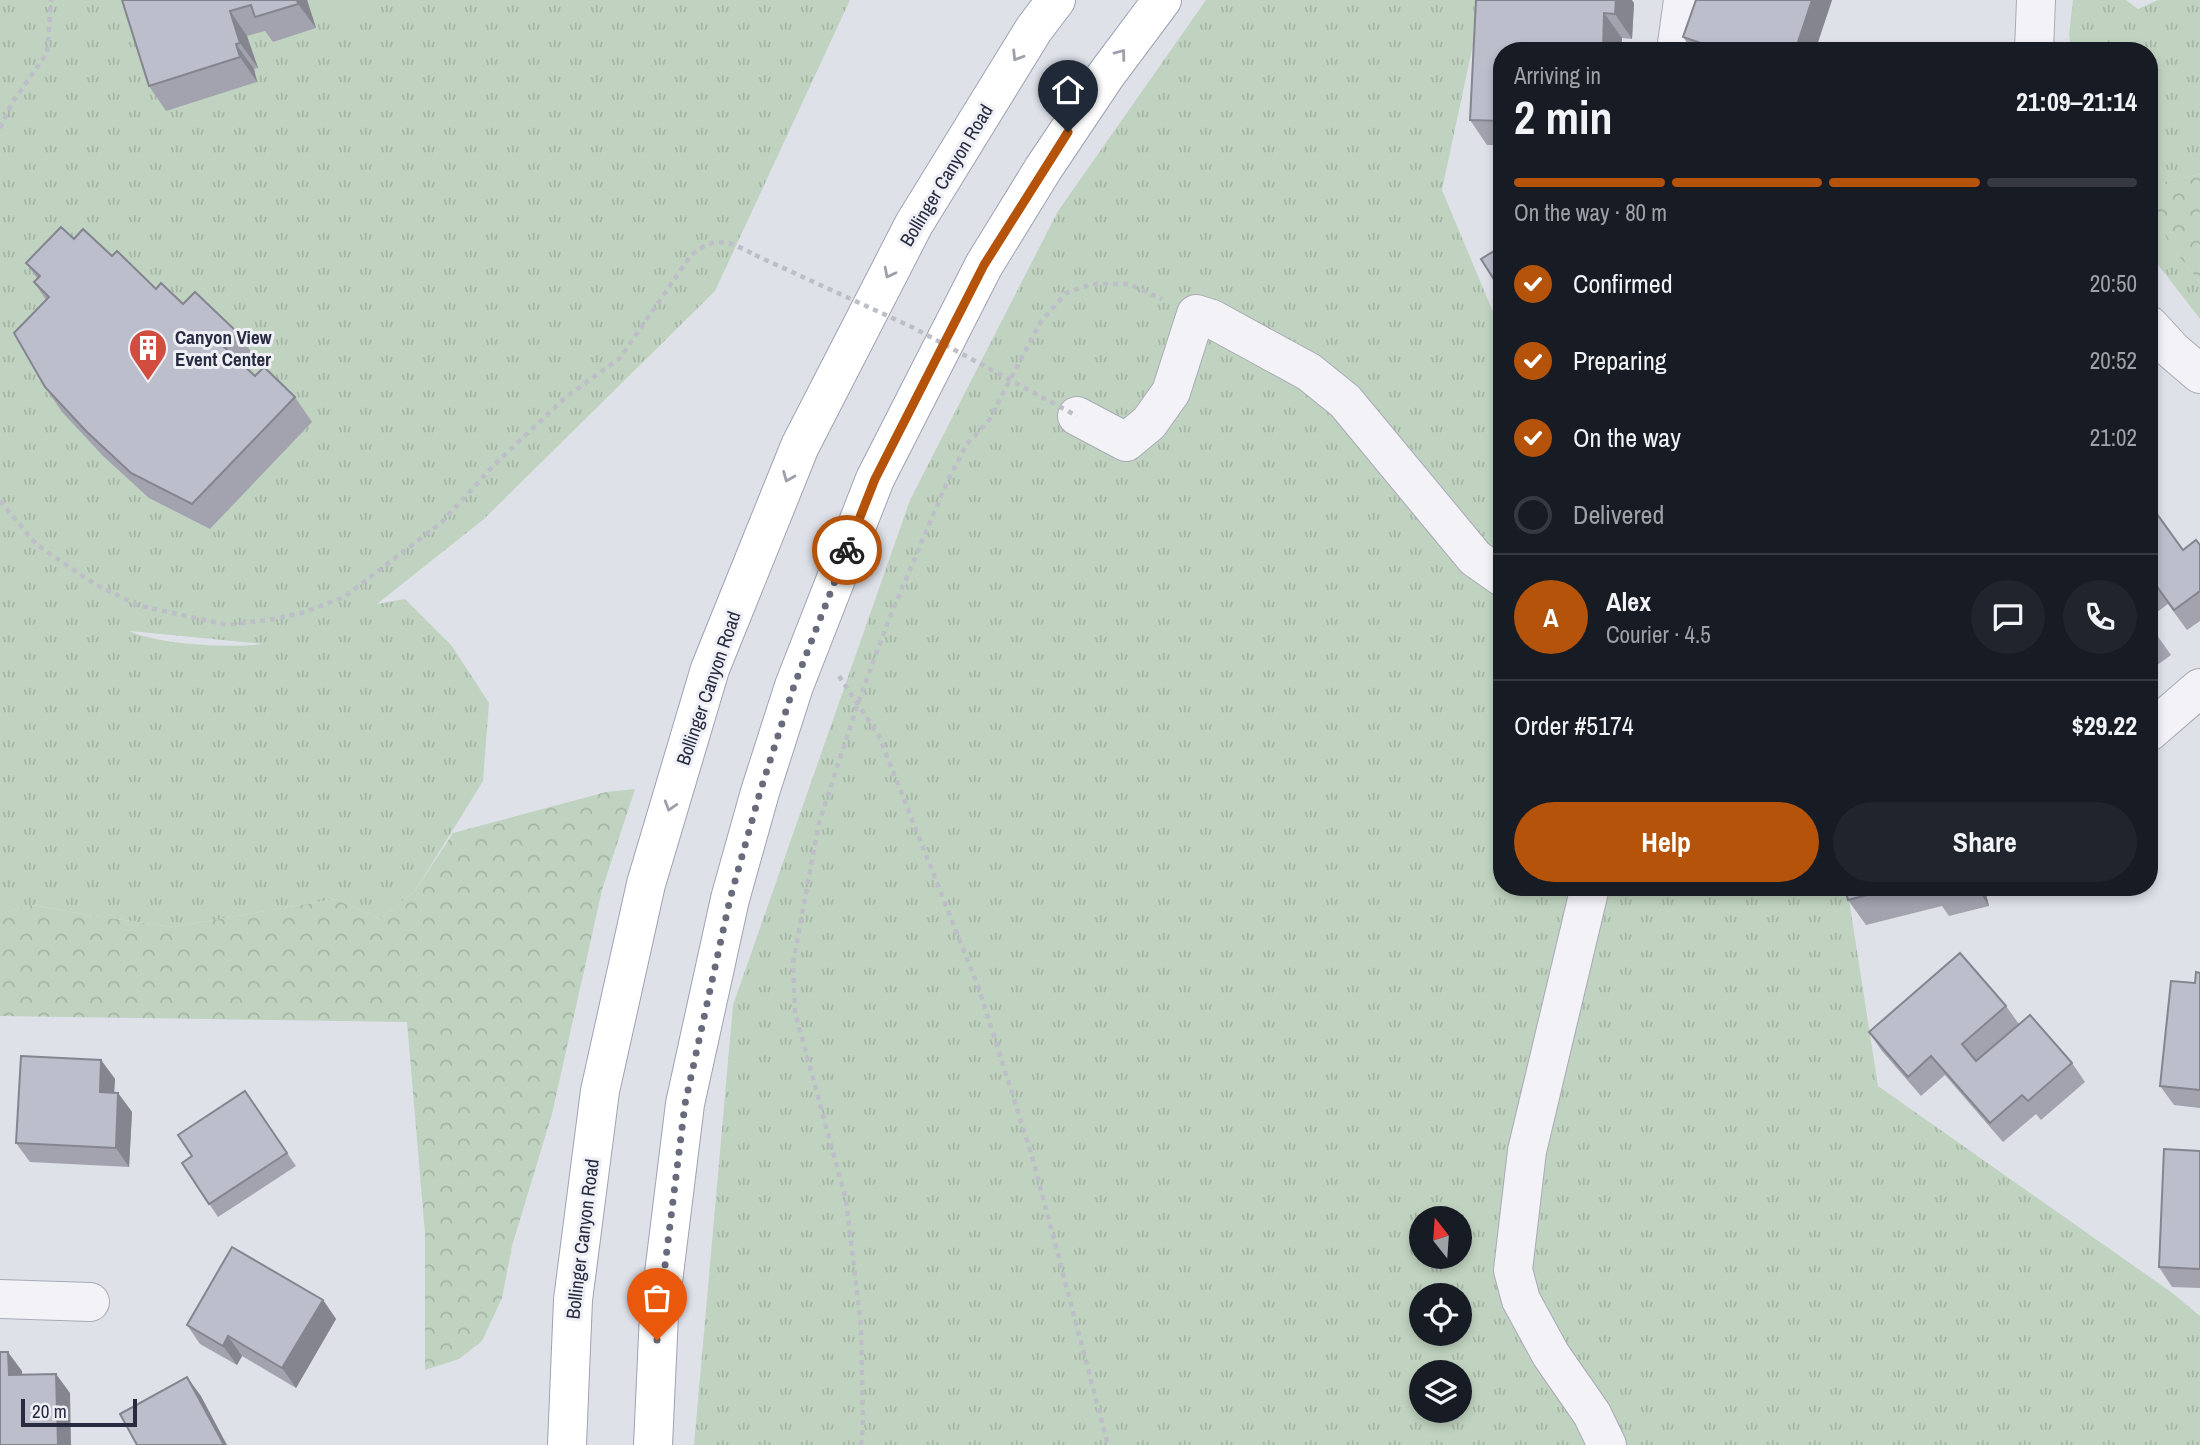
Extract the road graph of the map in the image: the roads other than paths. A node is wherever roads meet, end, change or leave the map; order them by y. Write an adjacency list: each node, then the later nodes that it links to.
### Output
1 (1056, 0): 16 (main road, Bollinger Canyon Road, one-way to 16)
2 (1162, 0): 17 (main road, one-way to 2)
3 (1683, 0): 5 (street)
4 (2036, 0): 6 (street)
5 (1677, 42)
6 (2034, 42)
7 (2158, 335): 8 (street)
8 (2200, 374)
9 (1077, 416): 10 (street)
10 (1493, 571)
11 (2200, 688): 12 (street)
12 (2158, 724)
13 (1587, 896): 18 (street)
14 (0, 1299): 15 (street)
15 (90, 1301)
16 (567, 1445)
17 (653, 1445)
18 (1607, 1445)

